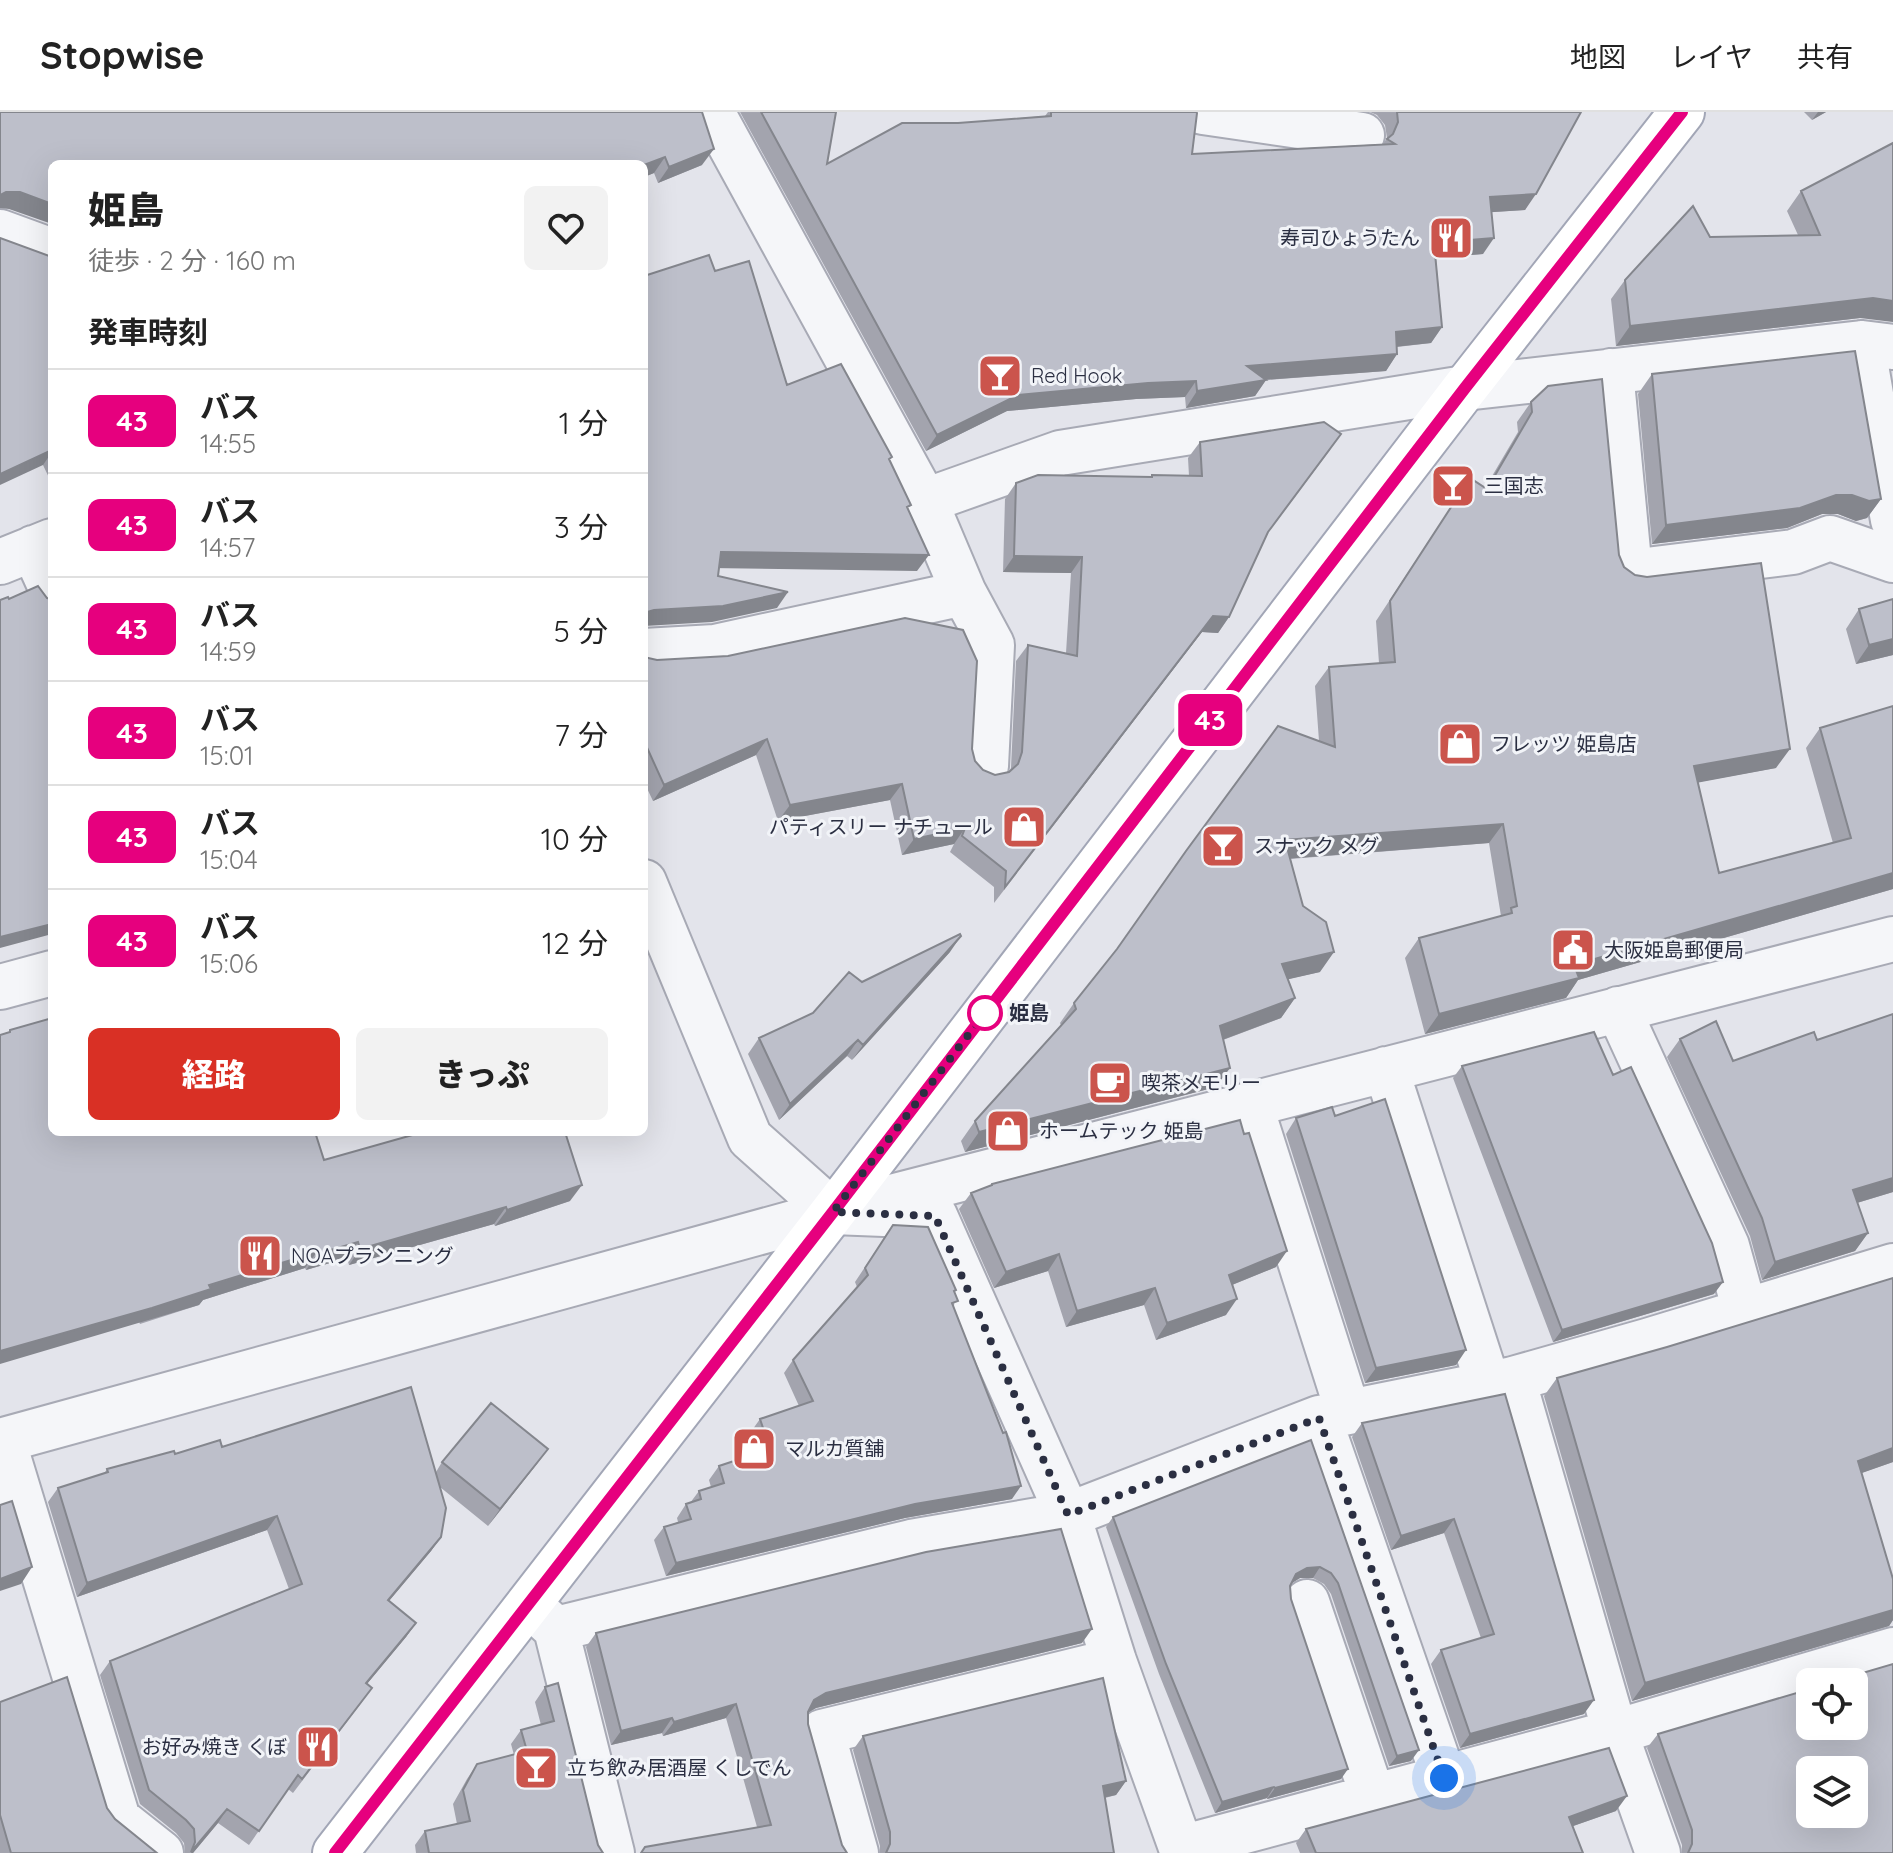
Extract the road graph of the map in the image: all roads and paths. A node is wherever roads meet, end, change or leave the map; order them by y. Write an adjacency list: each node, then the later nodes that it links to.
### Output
1 (712, 112): 10 (street)
2 (1682, 112): 9 (main road)
3 (1215, 113): 4 (street)
4 (1362, 135)
5 (0, 232): 6 (street)
6 (48, 250)
7 (1878, 345): 8 (street); 11 (street)
8 (1611, 371): 9 (street); 13 (street)
9 (1465, 388): 10 (street); 25 (main road)
10 (925, 501): 15 (street)
11 (1893, 520)
12 (28, 550): 14 (street)
13 (1893, 560)
14 (48, 583)
15 (964, 593): 16 (street); 17 (street)
16 (648, 651)
17 (986, 766)
18 (648, 892): 25 (street)
19 (1893, 939): 22 (street)
20 (48, 974): 21 (street)
21 (0, 987)
22 (1618, 1009): 23 (street); 27 (street)
23 (1386, 1069): 24 (street); 28 (street)
24 (1250, 1104): 25 (street); 29 (street)
25 (833, 1212): 30 (street); 31 (street); 33 (main road)
26 (1893, 1266): 27 (street)
27 (1745, 1311): 28 (street)
28 (1500, 1381): 29 (street); 36 (street)
29 (1334, 1415): 31 (street); 37 (street)
30 (1, 1440): 40 (street)
31 (1068, 1515): 33 (street); 35 (street)
32 (1307, 1602): 38 (street)
33 (542, 1616): 41 (main road); 42 (street)
34 (1893, 1650): 36 (street)
35 (1114, 1661): 39 (street); 43 (street)
36 (1615, 1732): 37 (street); 44 (street)
37 (1444, 1778): 38 (street)
38 (1373, 1797): 39 (street)
39 (1182, 1851)
40 (161, 1853)
41 (335, 1853)
42 (612, 1853)
43 (856, 1853)
44 (1658, 1853)

